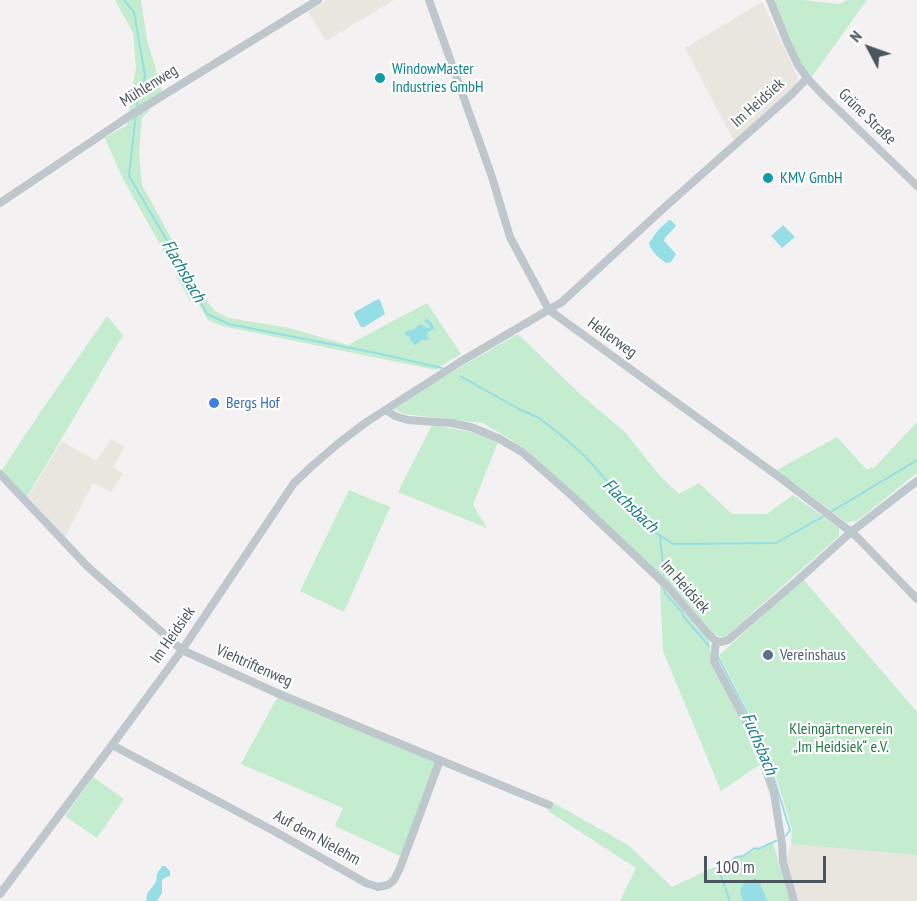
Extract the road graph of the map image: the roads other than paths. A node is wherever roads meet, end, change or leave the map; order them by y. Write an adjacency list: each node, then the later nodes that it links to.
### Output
1 (318, 0): 6 (street, Mühlenweg)
2 (429, 0): 7 (street, Hellerweg)
3 (770, 0): 4 (street, Grüne Straße)
4 (807, 78): 5 (street, Grüne Straße); 7 (street, Im Heidsiek)
5 (917, 186)
6 (0, 203)
7 (549, 310): 8 (street, Im Heidsiek); 11 (street, Hellerweg)
8 (386, 410): 13 (street, Im Heidsiek); 14 (street, Im Heidsiek)
9 (0, 474): 14 (street, Viehtriftenweg)
10 (917, 481): 11 (street)
11 (851, 532): 12 (street, Hellerweg); 13 (street)
12 (917, 599)
13 (716, 641): 19 (street)
14 (182, 650): 15 (street, Im Heidsiek); 16 (street, Viehtriftenweg)
15 (112, 745): 16 (street, Auf dem Nielehm); 18 (street, Im Heidsiek)
16 (440, 760): 17 (street, Viehtriftenweg)
17 (549, 805)
18 (0, 894)
19 (794, 901)

